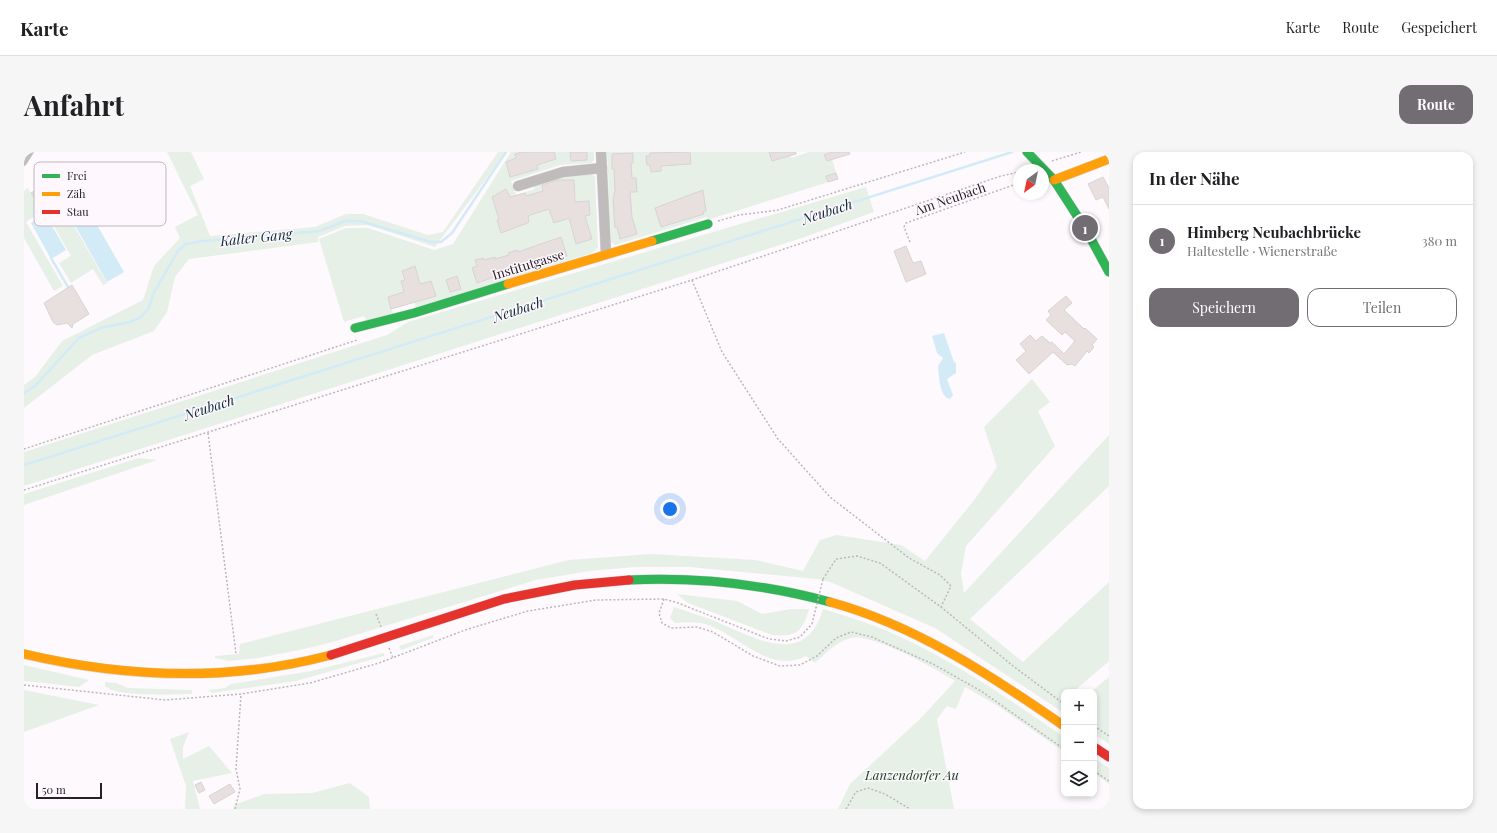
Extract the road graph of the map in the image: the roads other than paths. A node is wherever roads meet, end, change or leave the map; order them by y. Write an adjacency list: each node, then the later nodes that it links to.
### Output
1 (31, 152): 5 (lane)
2 (601, 152): 6 (street)
3 (1027, 152): 7 (main road)
4 (1109, 159): 7 (main road)
5 (24, 163)
6 (602, 168): 8 (street); 10 (street)
7 (1054, 180): 11 (main road)
8 (518, 186)
9 (708, 224): 10 (main road, Institutgasse)
10 (606, 254): 12 (main road, Institutgasse)
11 (1109, 272)
12 (355, 328)
13 (24, 654): 14 (main road)
14 (1062, 725)
15 (1097, 749): 16 (main road)
16 (1109, 757)

